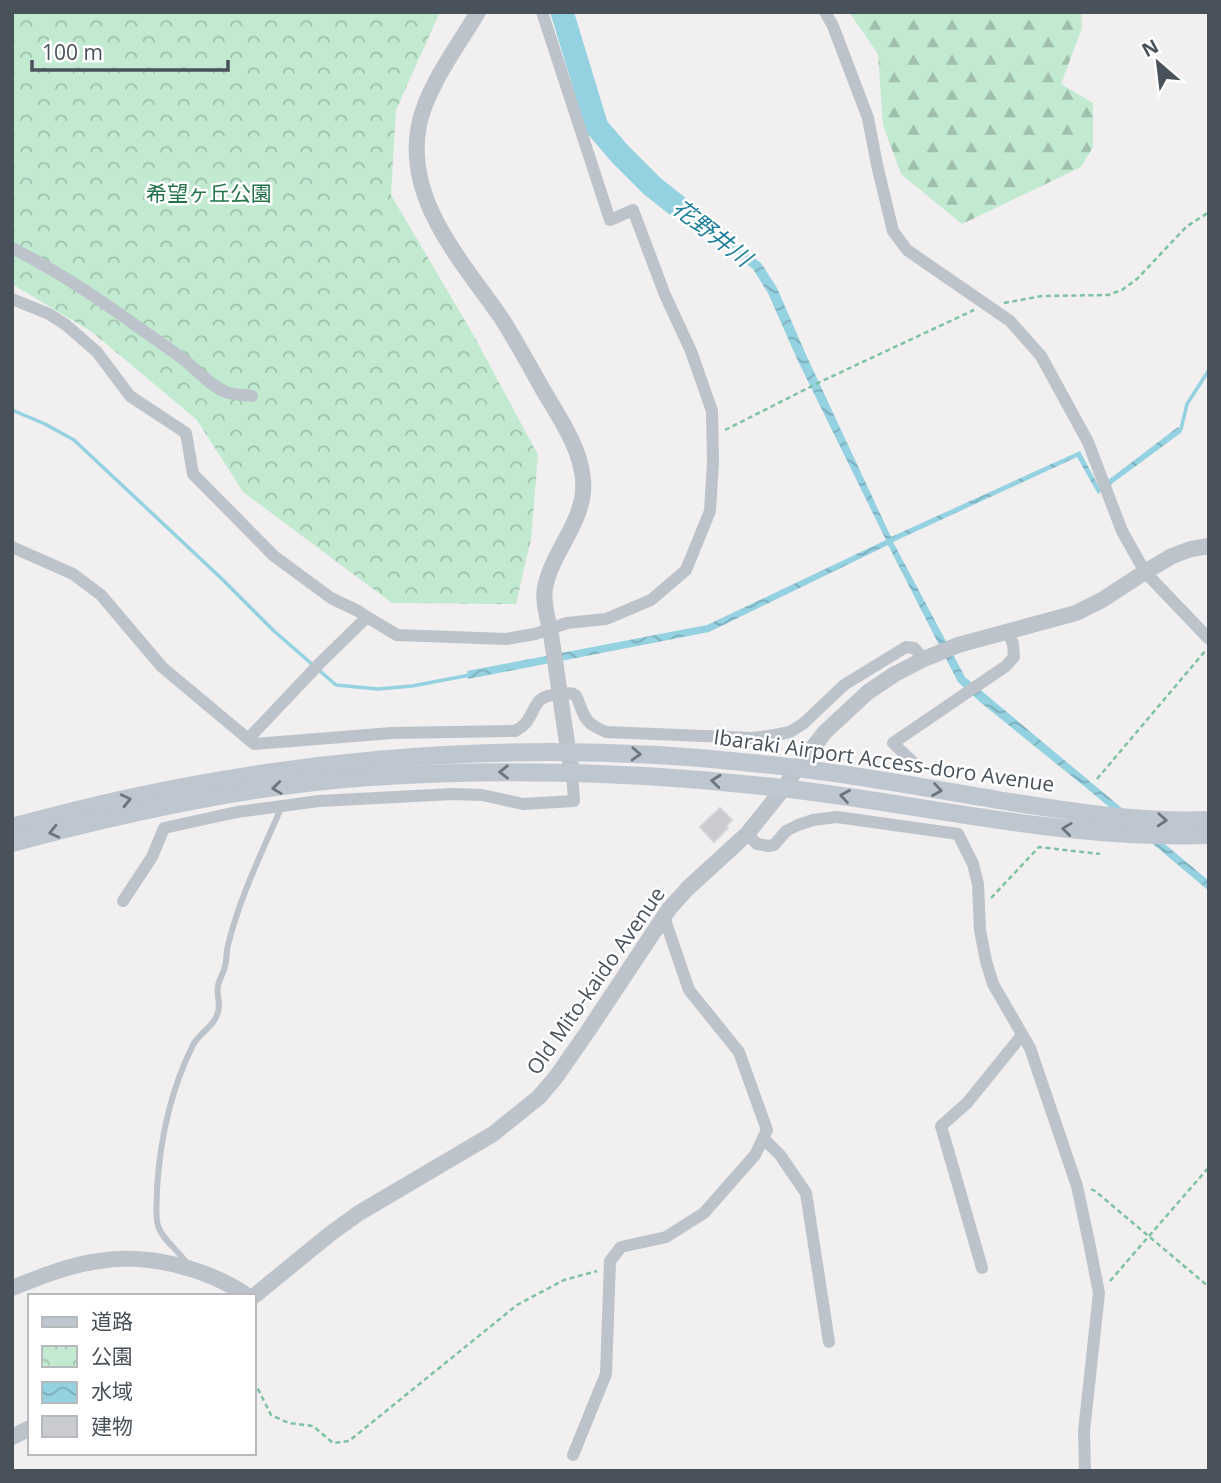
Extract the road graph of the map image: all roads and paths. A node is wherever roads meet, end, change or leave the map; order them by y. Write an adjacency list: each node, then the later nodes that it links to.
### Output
1 (478, 12): 14 (street)
2 (542, 12): 9 (street)
3 (825, 12): 7 (street)
4 (1209, 212): 7 (path)
5 (12, 248): 8 (street)
6 (12, 299): 13 (street)
7 (987, 304): 9 (path); 12 (street)
8 (252, 396)
9 (712, 436): 14 (street)
10 (1209, 546): 12 (street, Old Mito-kaido Avenue)
11 (12, 547): 20 (street)
12 (1145, 572): 15 (street, Old Mito-kaido Avenue); 16 (street)
13 (367, 617): 14 (street); 20 (street)
14 (550, 628): 19 (street)
15 (1008, 632): 18 (street, Old Mito-kaido Avenue); 22 (street)
16 (1209, 639)
17 (1209, 647): 25 (path)
18 (930, 656): 19 (street); 23 (street, Old Mito-kaido Avenue)
19 (561, 694): 20 (street); 21 (street)
20 (248, 739)
21 (568, 751): 23 (main road, Ibaraki Airport Access-doro Avenue, one-way to 23); 24 (street); 29 (main road, Ibaraki Airport Access-doro Avenue, one-way to 21)
22 (917, 766)
23 (797, 768): 26 (street, Old Mito-kaido Avenue); 28 (main road, Ibaraki Airport Access-doro Avenue, one-way to 28)
24 (572, 772): 26 (main road, Ibaraki Airport Access-doro Avenue, one-way to 24); 27 (street); 32 (main road, Ibaraki Airport Access-doro Avenue, one-way to 32)
25 (1097, 779)
26 (784, 788): 30 (street, Old Mito-kaido Avenue); 31 (main road, Ibaraki Airport Access-doro Avenue, one-way to 26)
27 (282, 806): 34 (street); 44 (lane)
28 (1209, 820)
29 (12, 827)
30 (747, 834): 35 (street); 36 (street, Old Mito-kaido Avenue)
31 (1209, 835)
32 (12, 843)
33 (1100, 854): 35 (path)
34 (123, 901)
35 (979, 911): 37 (street)
36 (664, 917): 38 (street); 49 (street, Old Mito-kaido Avenue)
37 (1022, 1035): 40 (street); 43 (street)
38 (763, 1138): 42 (street); 50 (street)
39 (1209, 1167): 41 (path)
40 (1077, 1186): 41 (path); 47 (street)
41 (1150, 1237): 45 (path); 47 (path)
42 (609, 1268): 51 (path); 54 (street)
43 (982, 1268)
44 (189, 1270): 46 (street); 48 (street)
45 (1209, 1287)
46 (12, 1288)
47 (1099, 1293): 55 (street)
48 (245, 1294)
49 (256, 1294)
50 (829, 1342)
51 (256, 1385)
52 (28, 1429): 53 (street)
53 (12, 1437)
54 (573, 1455)
55 (1085, 1471)

